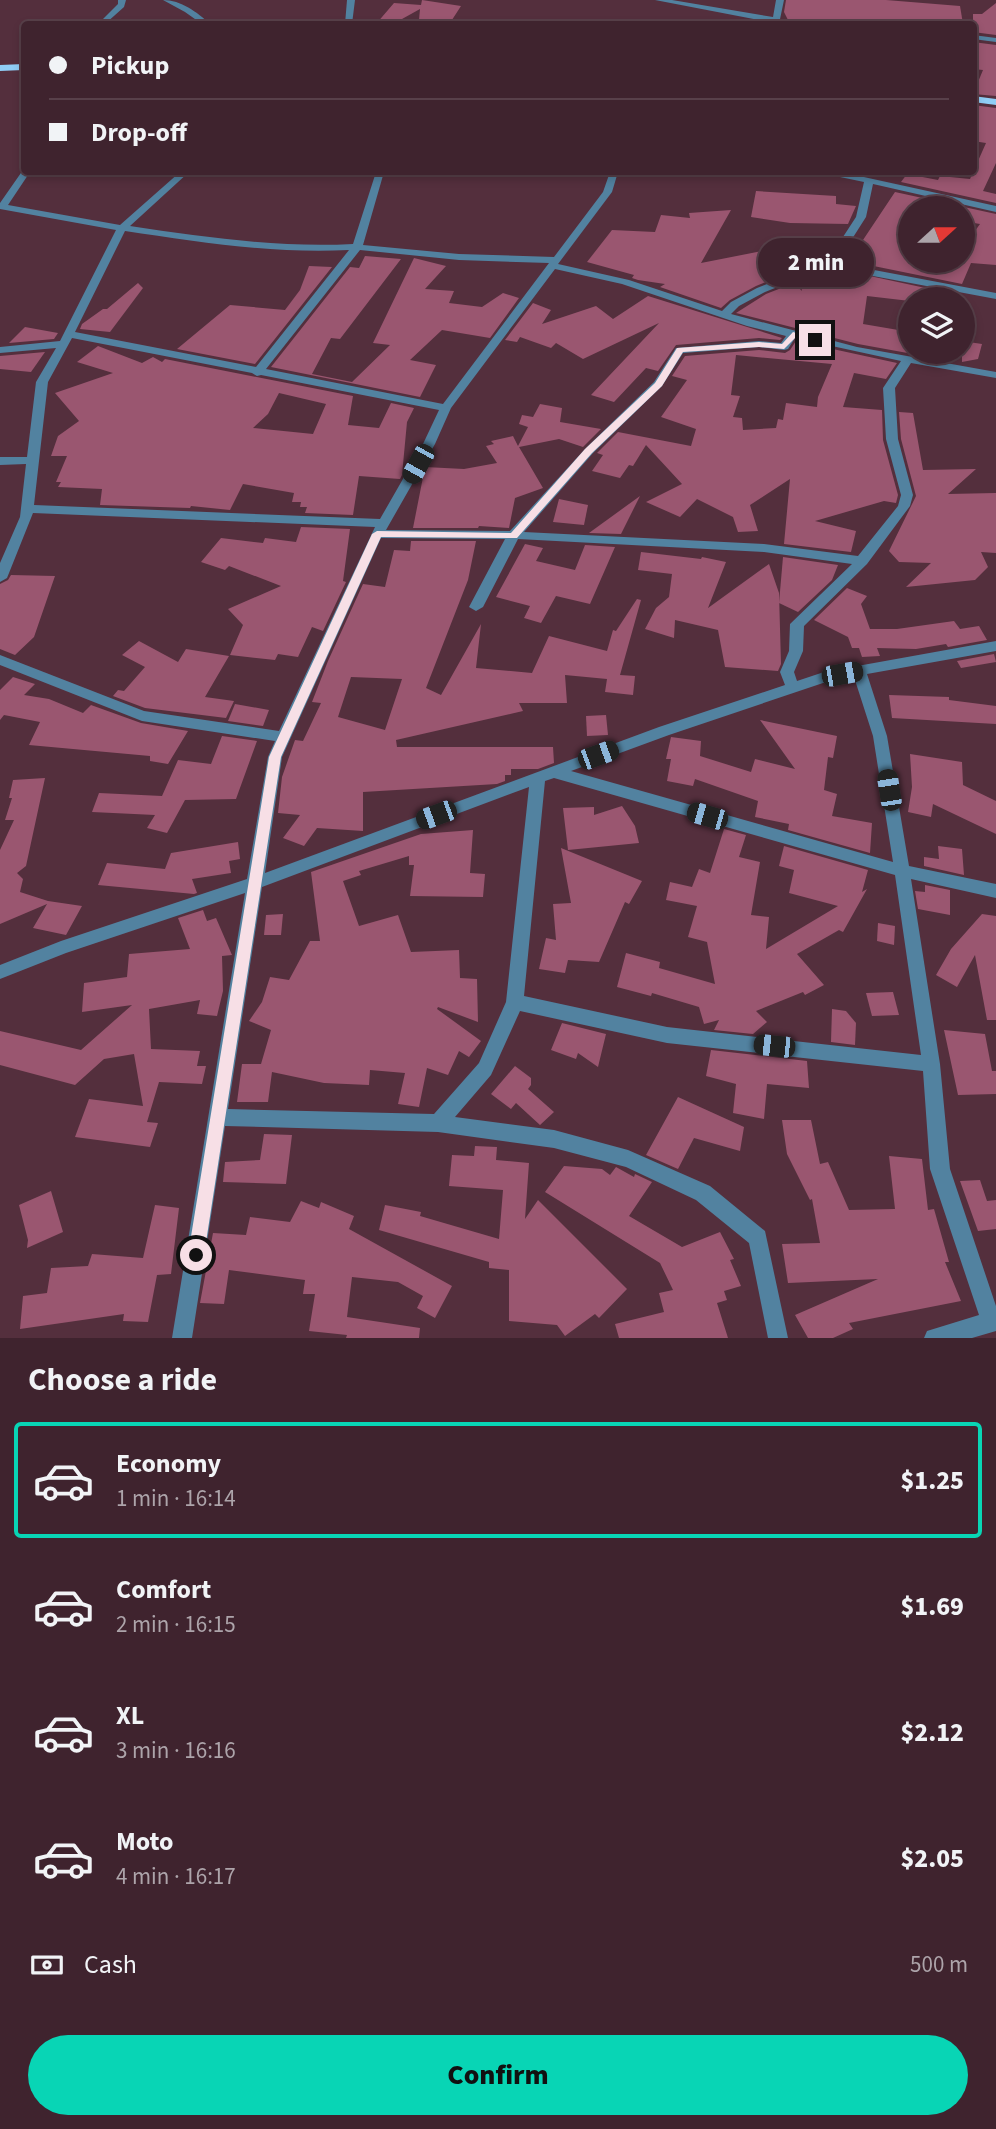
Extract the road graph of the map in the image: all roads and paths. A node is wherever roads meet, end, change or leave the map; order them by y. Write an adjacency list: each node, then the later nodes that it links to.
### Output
1 (122, 0): 6 (street)
2 (167, 0): 7 (street)
3 (351, 0): 8 (street)
4 (659, 0): 9 (street)
5 (780, 0): 10 (street)
6 (104, 21)
7 (202, 21)
8 (349, 21)
9 (771, 21)
10 (776, 21)
11 (977, 38): 12 (street)
12 (996, 40)
13 (21, 67): 14 (highway)
14 (0, 68)
15 (977, 100): 16 (highway)
16 (996, 103)
17 (24, 175): 23 (street)
18 (181, 175): 25 (street)
19 (379, 175): 26 (street)
20 (613, 175): 28 (street)
21 (844, 175): 22 (street)
22 (869, 180): 24 (street); 27 (street)
23 (2, 206): 25 (street)
24 (996, 209)
25 (122, 228): 26 (street); 32 (street)
26 (357, 247): 28 (street); 37 (street)
27 (832, 262): 29 (street); 30 (street)
28 (556, 263): 30 (street); 39 (street)
29 (996, 296)
30 (724, 315): 31 (street)
31 (793, 334): 34 (street); 44 (street)
32 (66, 339): 33 (street); 37 (street); 40 (street)
33 (0, 350)
34 (898, 357)
35 (905, 364): 45 (street)
36 (936, 364): 38 (street)
37 (257, 373): 39 (street)
38 (996, 375)
39 (446, 408): 43 (street)
40 (34, 460): 41 (street); 42 (street)
41 (0, 461)
42 (28, 509): 43 (street); 46 (street)
43 (381, 528): 44 (street); 52 (street)
44 (513, 536): 45 (street); 47 (street)
45 (862, 561): 51 (street)
46 (0, 576)
47 (475, 607)
48 (996, 646): 50 (street)
49 (0, 660): 52 (street)
50 (859, 671): 51 (street); 54 (street)
51 (793, 688): 53 (street)
52 (283, 737): 55 (street)
53 (546, 775): 54 (street); 55 (street); 58 (street)
54 (902, 871): 56 (street); 59 (street)
55 (256, 883): 57 (street); 60 (street)
56 (996, 891)
57 (0, 972)
58 (515, 1002): 59 (street); 61 (street)
59 (931, 1064): 62 (street)
60 (218, 1118): 61 (street); 63 (street)
61 (438, 1123): 64 (street)
62 (993, 1321): 65 (street)
63 (182, 1338)
64 (778, 1338)
65 (934, 1338)

